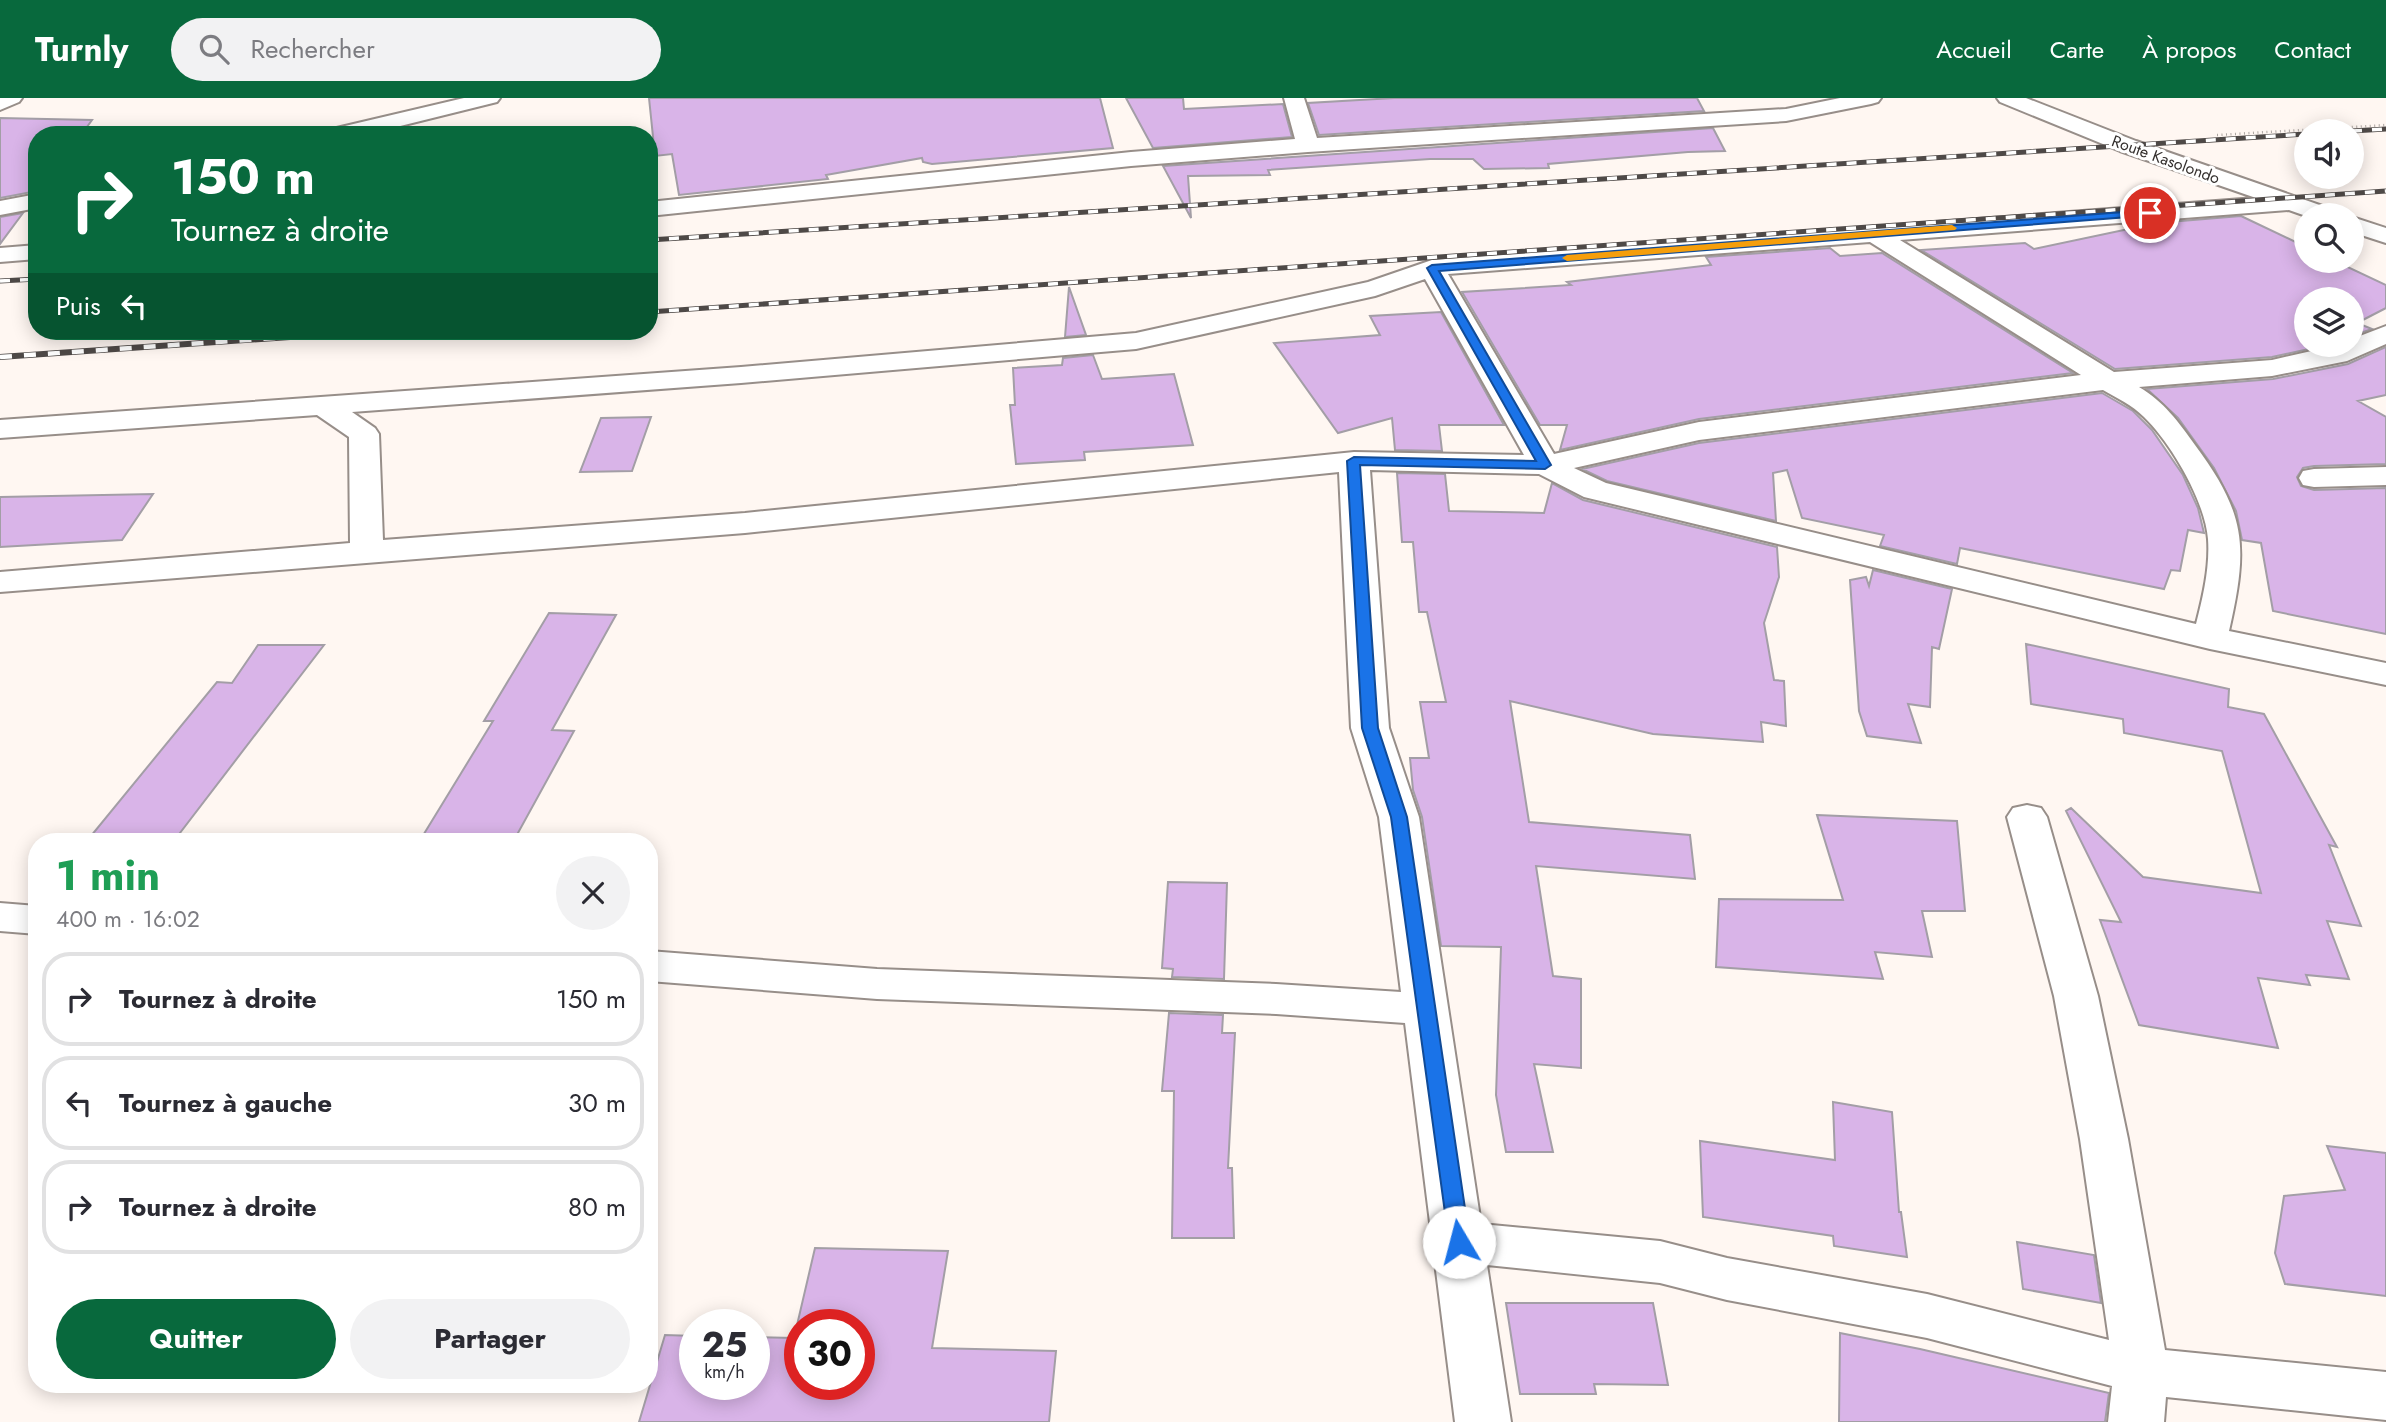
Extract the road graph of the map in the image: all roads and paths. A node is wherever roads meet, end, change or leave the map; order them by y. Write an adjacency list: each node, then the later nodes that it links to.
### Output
1 (12, 98): 6 (street)
2 (490, 98): 8 (street)
3 (1294, 98): 10 (street)
4 (1871, 98): 10 (street)
5 (2007, 98): 11 (street, Route Kasolondo)
6 (0, 104)
7 (2386, 125): 9 (path)
8 (373, 126)
9 (2210, 135)
10 (1308, 145): 15 (street)
11 (2288, 202): 13 (street, Route Kasolondo); 17 (street)
12 (28, 203): 14 (street)
13 (2294, 204)
14 (0, 208)
15 (658, 208)
16 (2364, 228): 18 (street)
17 (1874, 234): 21 (street); 23 (street)
18 (2386, 236)
19 (28, 253): 20 (street)
20 (0, 255)
21 (1432, 268): 24 (street); 27 (street)
22 (2386, 334): 23 (street)
23 (2105, 381): 27 (street); 32 (street)
24 (324, 406): 25 (street); 30 (street)
25 (0, 429)
26 (1354, 461): 27 (street); 30 (street); 38 (street)
27 (1545, 465): 32 (street)
28 (2386, 476): 29 (street)
29 (2314, 478)
30 (367, 551): 31 (street)
31 (0, 582)
32 (2210, 638): 33 (street)
33 (2386, 674)
34 (2027, 817): 40 (street)
35 (0, 917): 36 (street)
36 (28, 919)
37 (658, 967): 38 (street)
38 (1427, 1009): 39 (street)
39 (1459, 1242): 40 (street); 42 (street)
40 (2141, 1371): 41 (street); 43 (street)
41 (2386, 1396)
42 (1483, 1422)
43 (2136, 1422)

